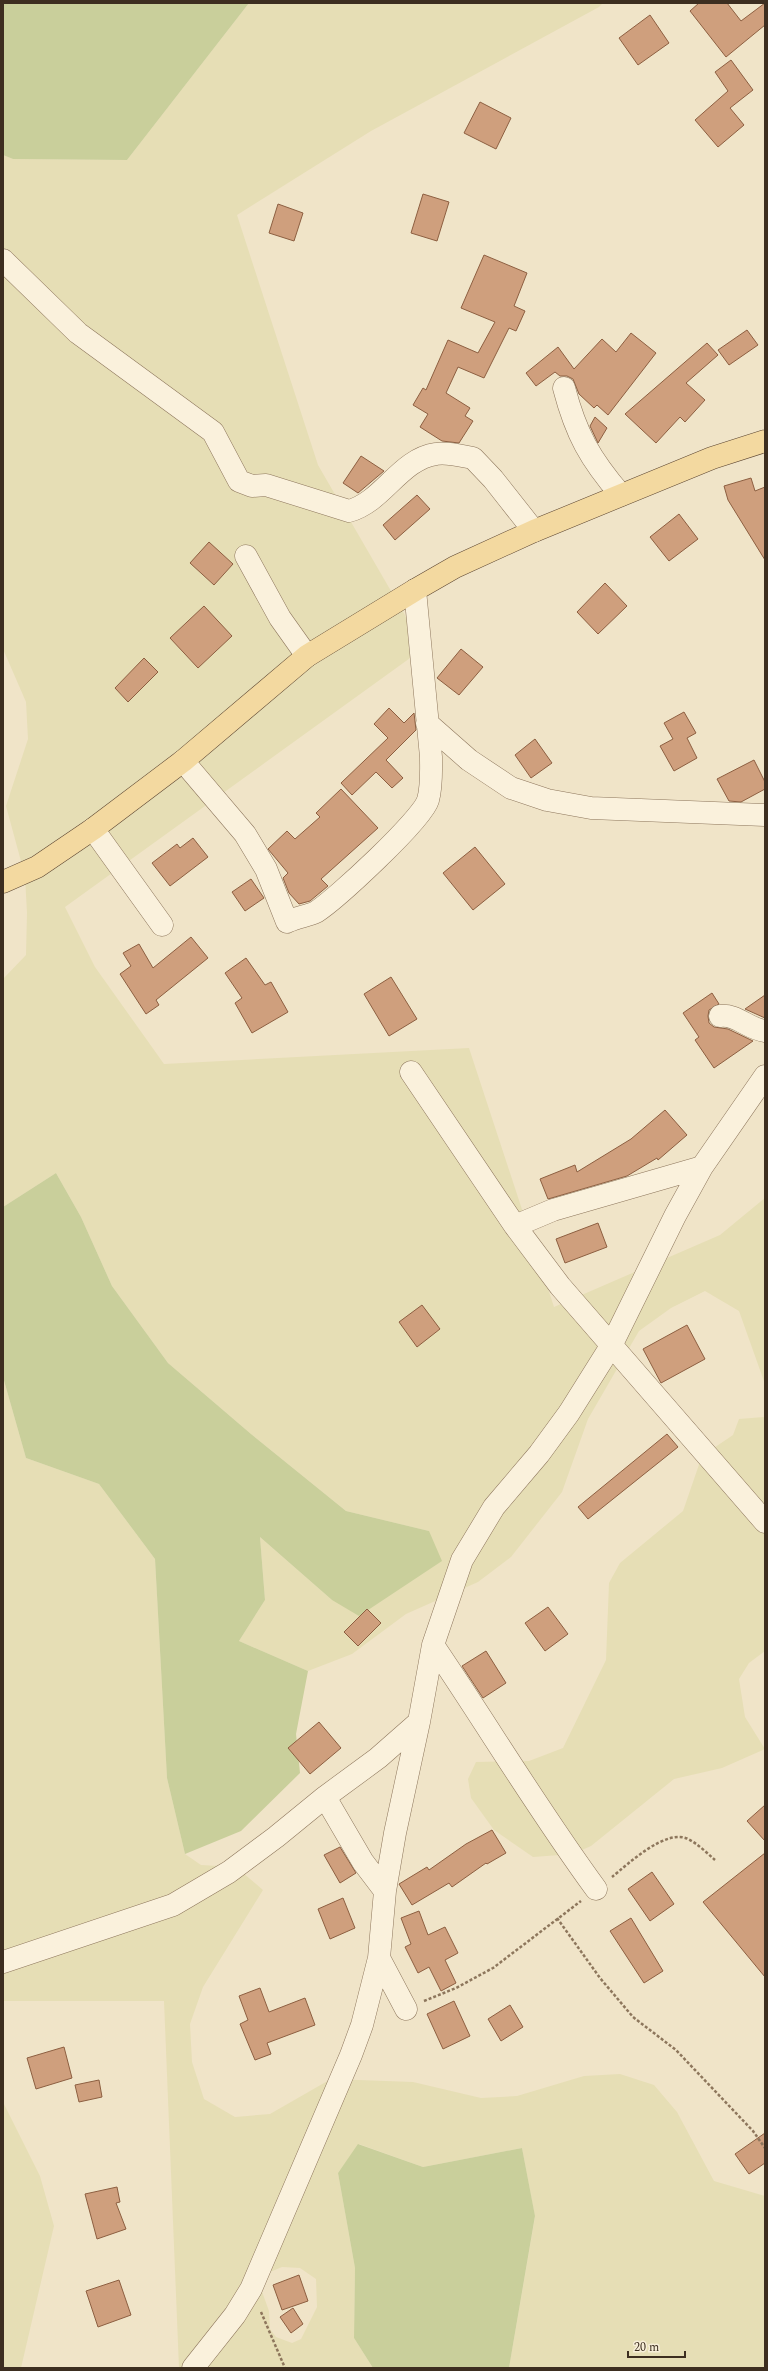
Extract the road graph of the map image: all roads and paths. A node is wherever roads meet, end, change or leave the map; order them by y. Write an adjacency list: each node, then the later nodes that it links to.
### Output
1 (3, 260): 5 (street)
2 (564, 388): 4 (street)
3 (765, 441): 4 (main road)
4 (621, 495): 5 (main road)
5 (534, 531): 7 (main road)
6 (246, 556): 8 (street)
7 (415, 590): 8 (main road); 9 (street)
8 (307, 656): 10 (main road)
9 (427, 724): 10 (street); 11 (street)
10 (183, 761): 12 (main road)
11 (765, 815)
12 (93, 829): 13 (main road); 14 (street)
13 (3, 882)
14 (162, 925)
15 (720, 1016): 16 (street)
16 (765, 1031)
17 (411, 1072): 20 (street)
18 (765, 1076): 19 (street)
19 (702, 1167): 20 (street); 21 (street)
20 (515, 1226): 21 (street)
21 (611, 1346): 22 (street); 23 (street)
22 (765, 1522)
23 (433, 1645): 24 (street); 27 (street)
24 (419, 1722): 25 (street); 28 (street)
25 (325, 1797): 28 (street); 31 (street)
26 (715, 1860): 27 (path)
27 (596, 1889): 29 (path)
28 (385, 1891): 30 (street)
29 (557, 1918): 32 (path); 33 (path)
30 (379, 1958): 32 (street); 34 (street)
31 (3, 1962)
32 (406, 2009)
33 (765, 2148)
34 (251, 2289): 35 (street); 36 (path)
35 (192, 2368)
36 (285, 2368)

